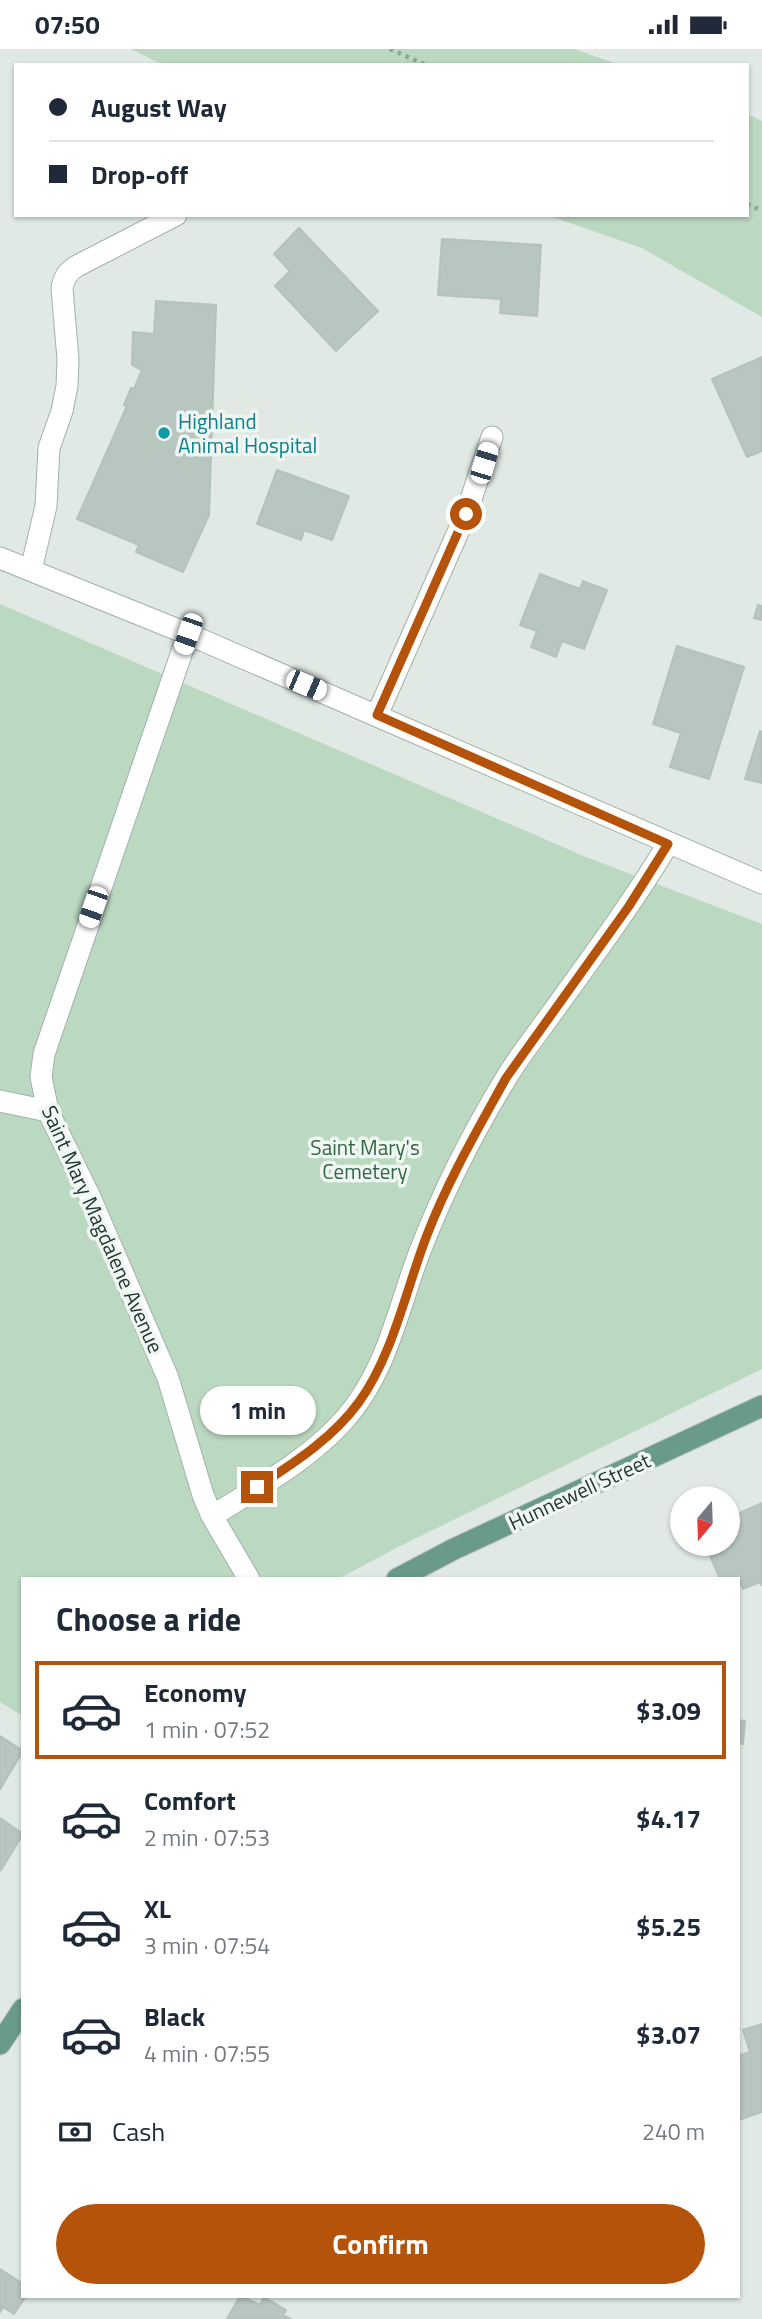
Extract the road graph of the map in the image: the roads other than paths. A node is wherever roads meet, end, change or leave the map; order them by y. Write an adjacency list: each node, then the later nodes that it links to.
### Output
1 (172, 217): 4 (street)
2 (492, 437): 6 (street)
3 (0, 558): 4 (street)
4 (31, 570): 5 (street)
5 (188, 634): 6 (street); 10 (street, Saint Mary Magdalene Avenue)
6 (377, 715): 7 (street)
7 (668, 844): 8 (street); 12 (street)
8 (762, 883)
9 (0, 1101): 10 (street)
10 (48, 1111): 12 (street, Saint Mary Magdalene Avenue)
11 (762, 1406): 14 (main road, Hunnewell Street)
12 (212, 1516): 13 (street, Saint Mary Magdalene Avenue)
13 (248, 1577)
14 (401, 1577)
15 (21, 2012): 16 (main road)
16 (0, 2044)

